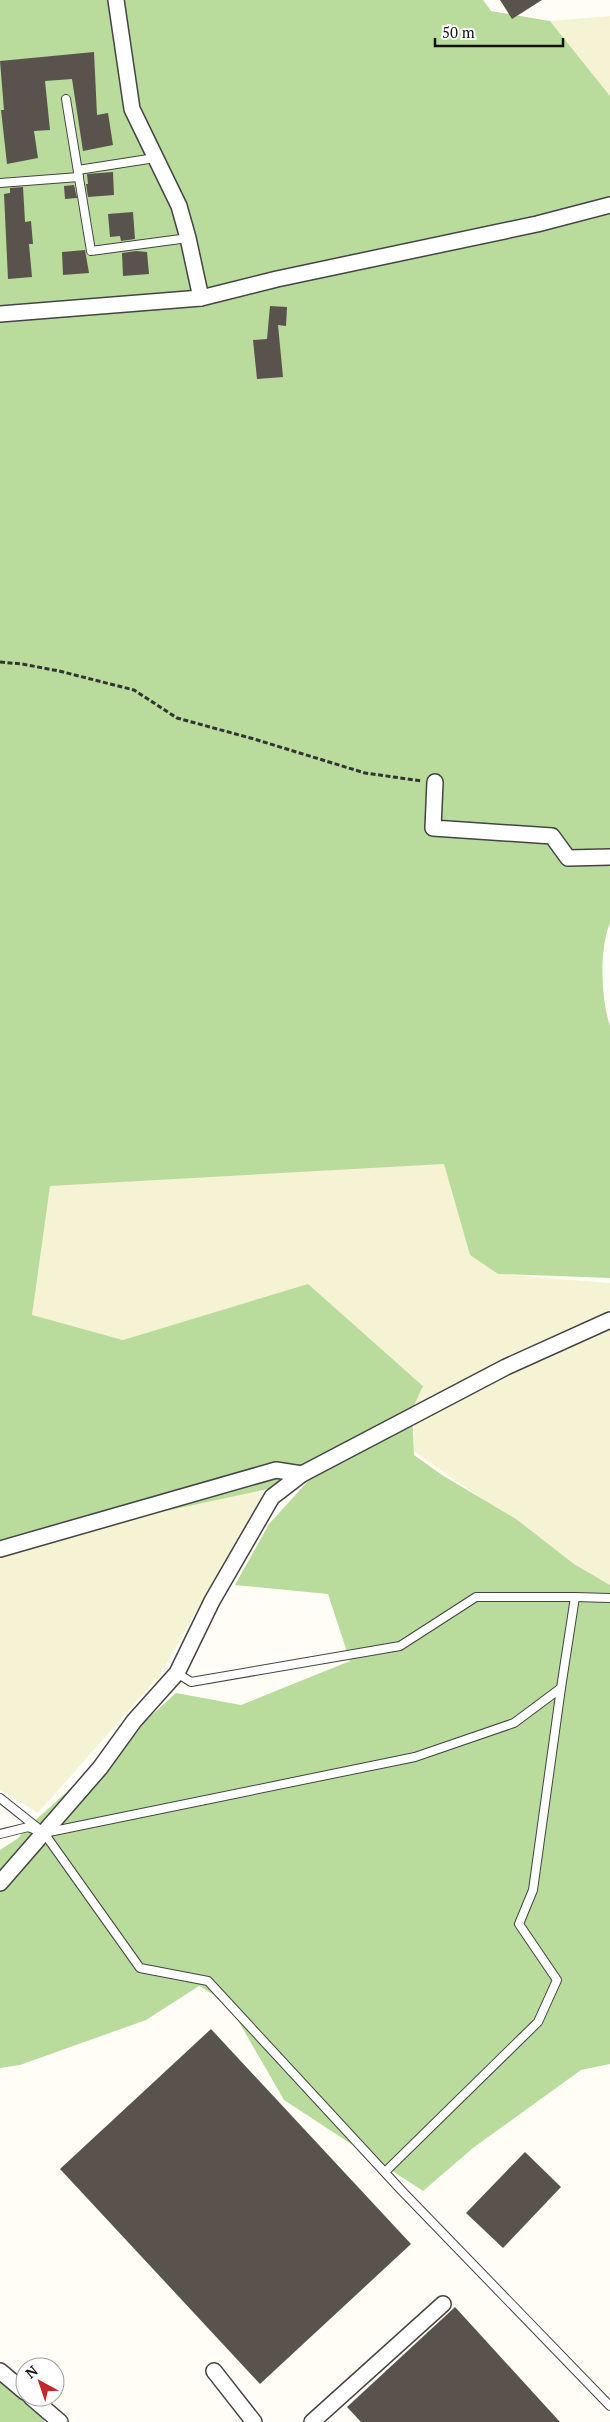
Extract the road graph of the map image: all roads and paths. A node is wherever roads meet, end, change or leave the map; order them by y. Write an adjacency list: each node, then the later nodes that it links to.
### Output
1 (116, 0): 3 (street)
2 (66, 99): 4 (lane)
3 (155, 158): 4 (lane); 7 (street)
4 (78, 173): 5 (lane); 7 (lane)
5 (0, 183)
6 (610, 205): 8 (street)
7 (188, 238): 8 (street)
8 (201, 298): 9 (street)
9 (0, 314)
10 (0, 662): 11 (path)
11 (436, 782): 12 (street)
12 (610, 857)
13 (610, 1320): 14 (street)
14 (302, 1474): 15 (street); 18 (street)
15 (0, 1549)
16 (575, 1597): 17 (lane); 18 (lane); 19 (lane)
17 (610, 1598)
18 (177, 1673): 21 (street)
19 (560, 1688): 21 (lane); 24 (lane)
20 (0, 1798): 21 (lane)
21 (44, 1833): 22 (lane); 23 (street); 24 (lane)
22 (0, 1834)
23 (0, 1883)
24 (385, 2172): 29 (lane)
25 (443, 2304): 33 (street)
26 (0, 2371): 28 (street)
27 (214, 2371): 32 (street)
28 (15, 2384)
29 (610, 2406)
30 (43, 2407): 31 (street)
31 (60, 2422)
32 (254, 2422)
33 (312, 2422)

